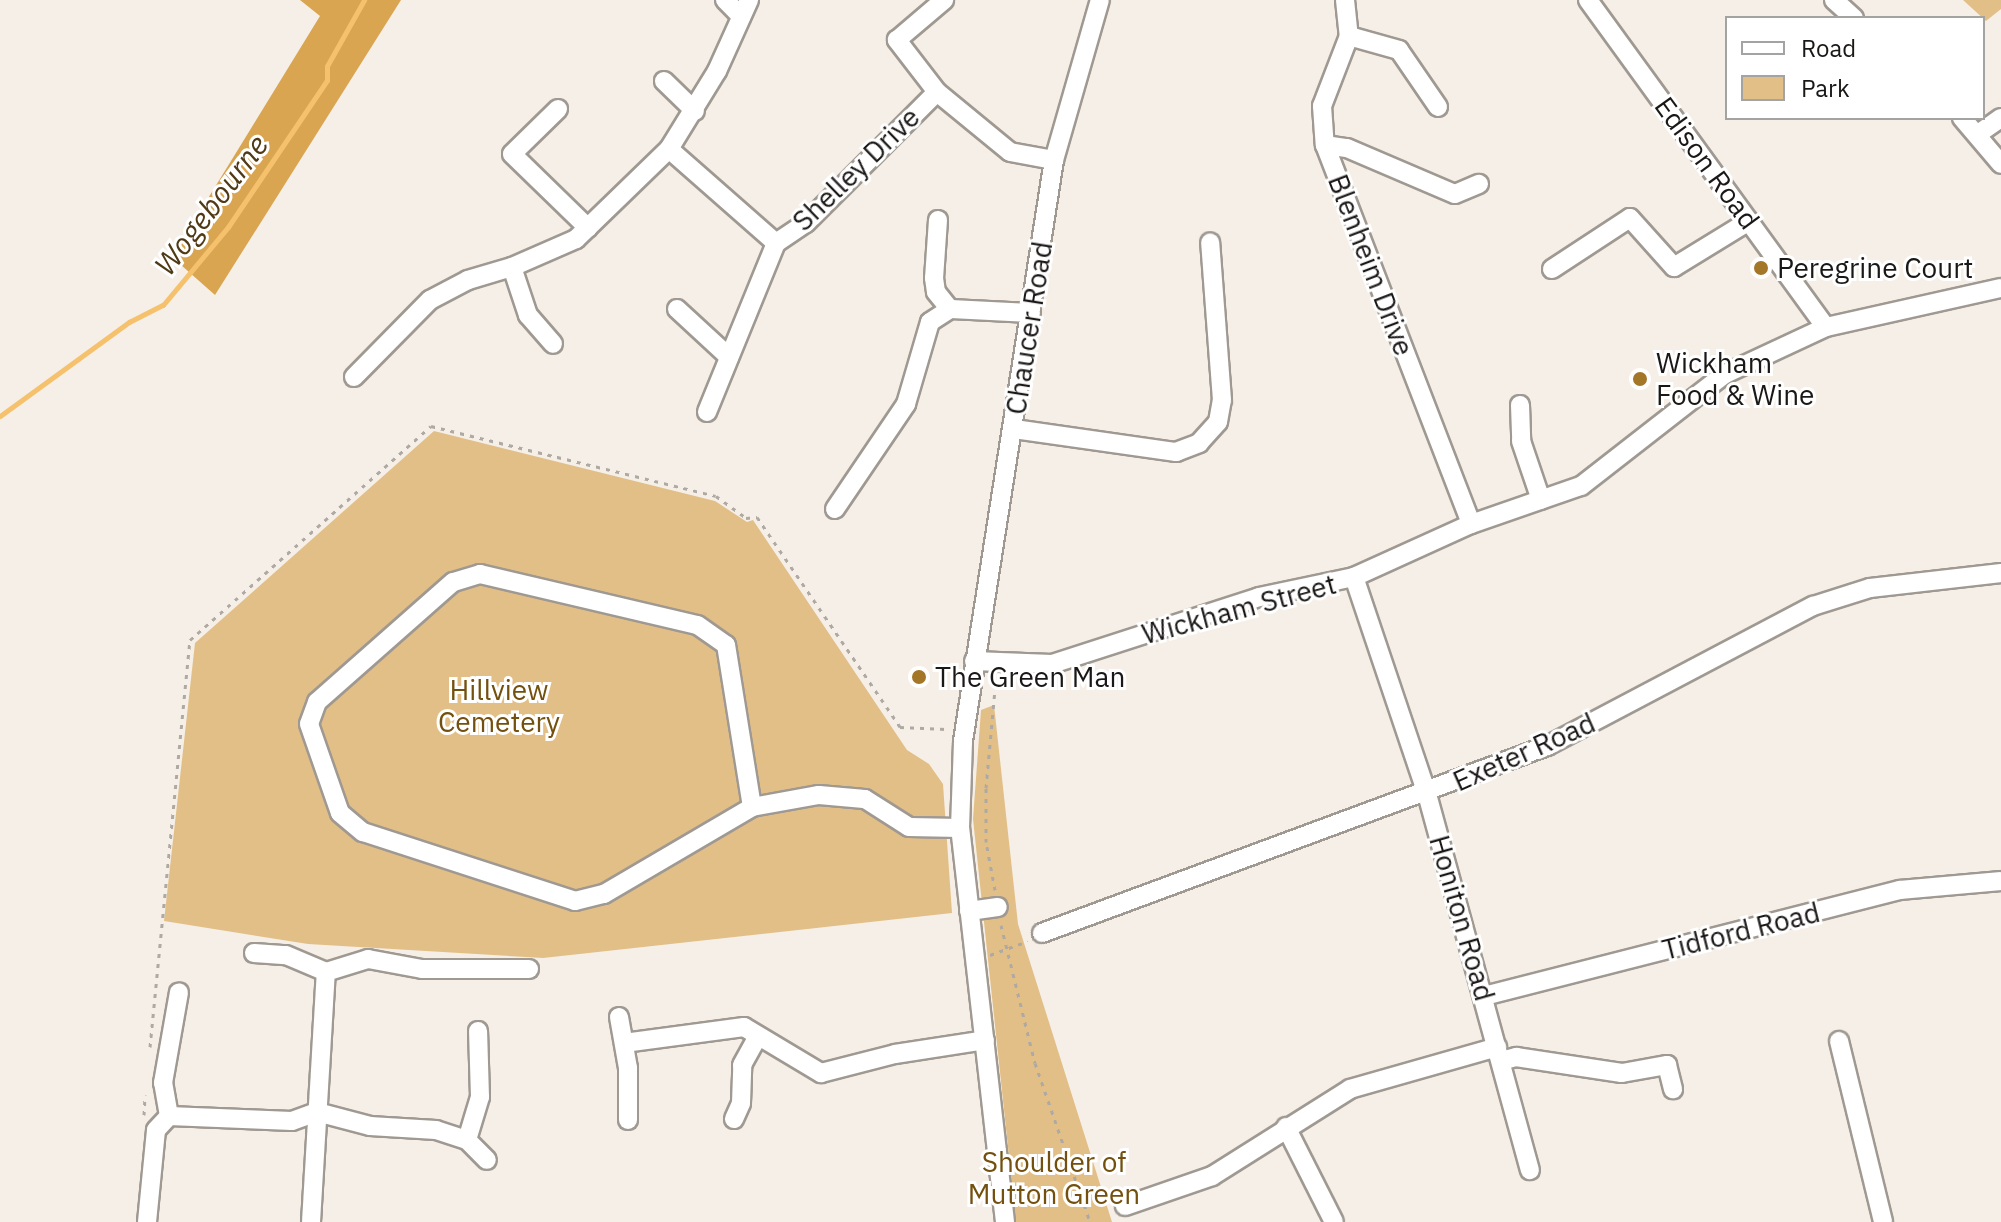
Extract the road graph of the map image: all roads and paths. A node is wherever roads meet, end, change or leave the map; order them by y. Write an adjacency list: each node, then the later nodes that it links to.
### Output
1 (725, 0): 7 (street)
2 (944, 0): 11 (street)
3 (1100, 0): 20 (street, Chaucer Road)
4 (1345, 0): 9 (street, Blenheim Drive)
5 (1588, 0): 24 (street, Edison Road)
6 (1834, 0): 8 (street)
7 (745, 8): 14 (street)
8 (1852, 16)
9 (1349, 36): 12 (street); 18 (street, Blenheim Drive)
10 (664, 81): 14 (street)
11 (937, 92): 20 (street, Shelley Drive); 27 (street, Shelley Drive)
12 (1438, 107)
13 (558, 109): 25 (street)
14 (695, 111): 19 (street)
15 (2001, 118): 17 (street)
16 (1964, 120): 17 (street)
17 (1978, 134): 21 (street)
18 (1325, 145): 22 (street); 43 (street, Blenheim Drive)
19 (669, 149): 25 (street); 27 (street, Shelley Drive)
20 (1054, 160): 33 (street, Chaucer Road)
21 (2001, 164)
22 (1479, 184)
23 (938, 220): 32 (street)
24 (1749, 221): 29 (street); 34 (street, Edison Road)
25 (588, 228): 28 (street)
26 (1210, 242): 40 (street)
27 (776, 243): 36 (street)
28 (512, 267): 35 (street); 37 (street)
29 (1552, 269)
30 (2001, 288): 34 (street, Wickham Street)
31 (677, 309): 36 (street)
32 (950, 309): 33 (street); 42 (street)
33 (1031, 313): 40 (street, Chaucer Road)
34 (1826, 327): 41 (street, Wickham Street)
35 (553, 344)
36 (729, 357): 39 (street)
37 (354, 377)
38 (1520, 405): 41 (street)
39 (707, 412)
40 (1014, 429): 46 (street, Chaucer Road)
41 (1541, 500): 43 (street, Wickham Street)
42 (835, 509)
43 (1471, 524): 45 (street, Wickham Street)
44 (2001, 573): 49 (street, Exeter Road)
45 (1354, 577): 47 (street, Wickham Street); 49 (street, Honiton Road)
46 (974, 661): 47 (street, Wickham Street); 51 (street)
47 (998, 663): 53 (path)
48 (952, 729): 71 (path)
49 (1427, 794): 55 (street, Exeter Road); 63 (street, Honiton Road)
50 (752, 807): 50 (street); 51 (street)
51 (960, 828): 54 (street)
52 (2001, 881): 63 (street, Tidford Road)
53 (998, 907): 54 (street); 57 (path)
54 (969, 911): 59 (street)
55 (1042, 933)
56 (1022, 945): 57 (path)
57 (1006, 952): 59 (path); 87 (path)
58 (254, 953): 61 (street)
59 (975, 958): 67 (street)
60 (529, 969): 61 (street)
61 (326, 972): 74 (street)
62 (179, 992): 75 (street)
63 (1484, 996): 70 (street, Honiton Road)
64 (619, 1017): 69 (street)
65 (478, 1031): 80 (street)
66 (758, 1036): 67 (street); 69 (street); 76 (street)
67 (985, 1040): 86 (street)
68 (1839, 1041): 89 (street)
69 (624, 1043): 77 (street)
70 (1499, 1054): 73 (street); 79 (street); 82 (street, Honiton Road)
71 (148, 1063)
72 (147, 1079): 78 (path)
73 (1673, 1089)
74 (317, 1112): 75 (street); 80 (street); 85 (street)
75 (169, 1116): 84 (street)
76 (734, 1119)
77 (628, 1120)
78 (142, 1126)
79 (1286, 1127): 83 (street); 88 (street)
80 (467, 1140): 81 (street)
81 (487, 1160)
82 (1530, 1170)
83 (1125, 1206)
84 (147, 1222)
85 (311, 1222)
86 (1005, 1222)
87 (1090, 1222)
88 (1334, 1222)
89 (1883, 1222)

